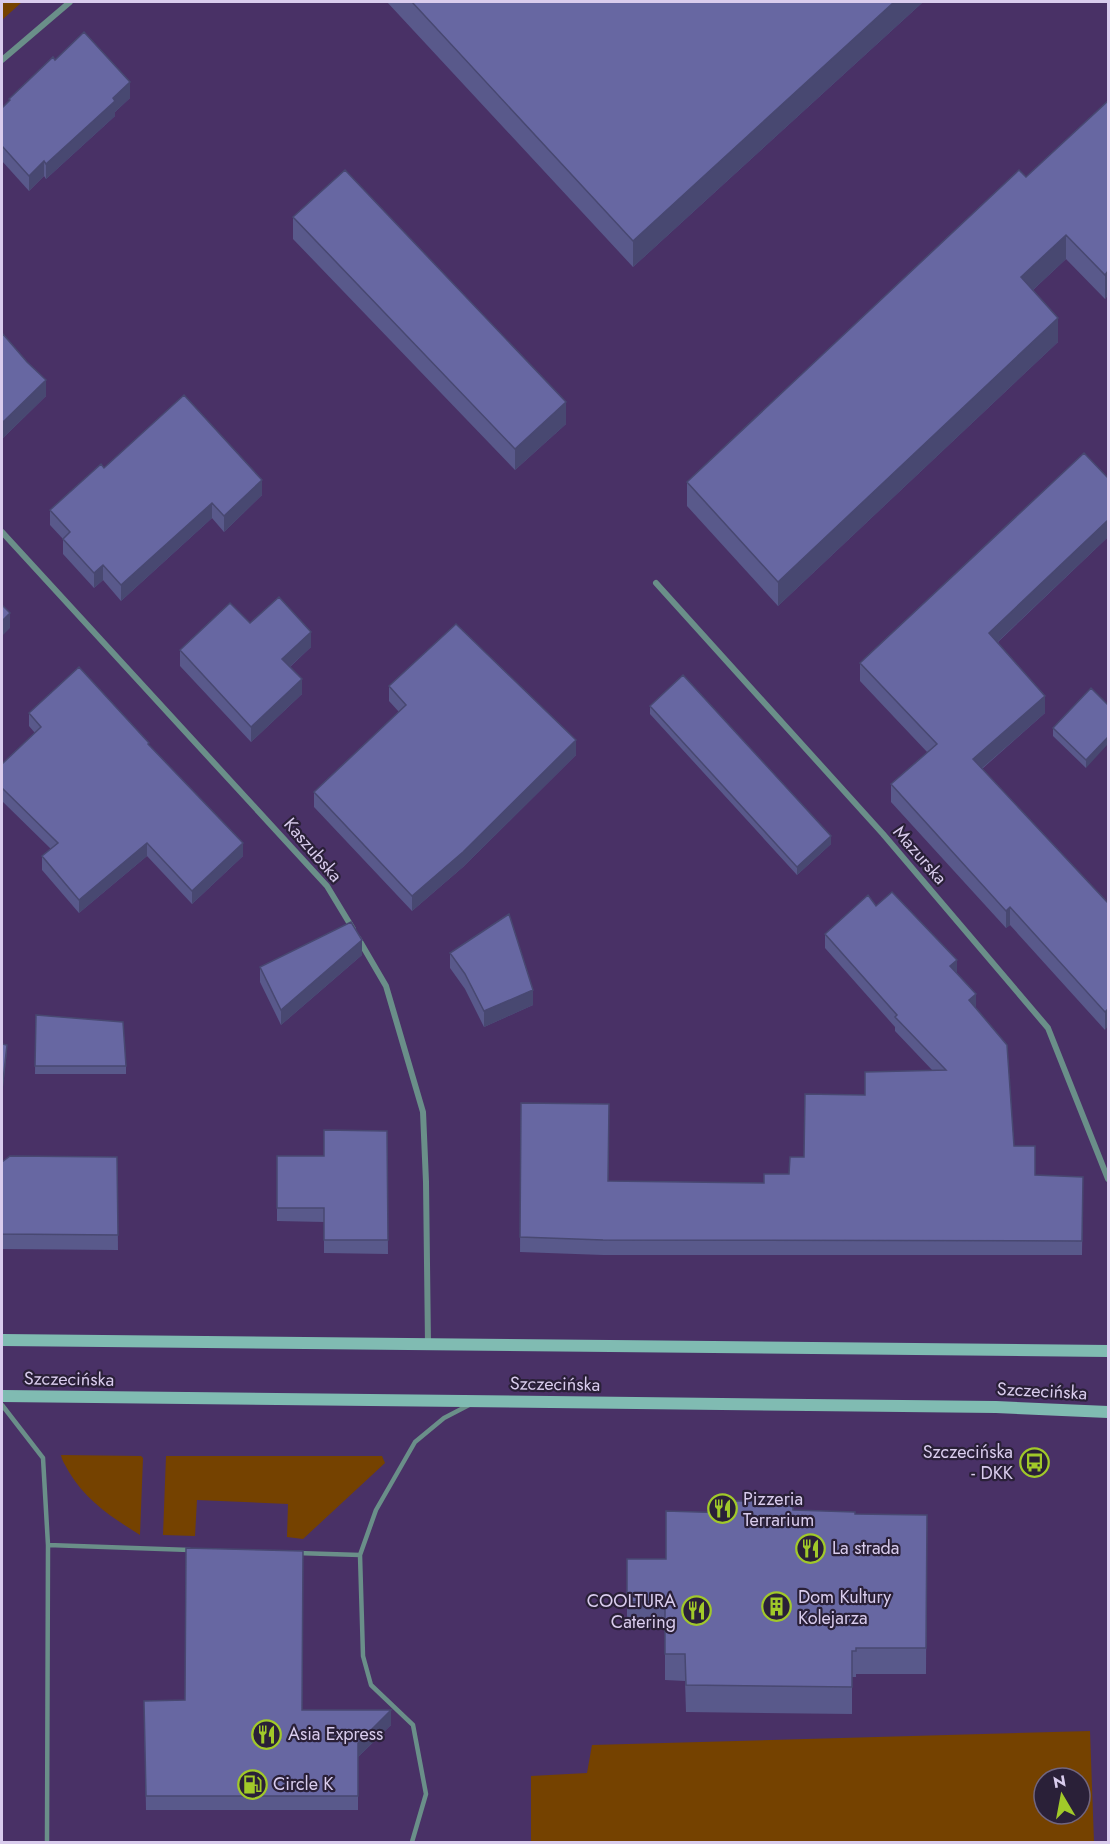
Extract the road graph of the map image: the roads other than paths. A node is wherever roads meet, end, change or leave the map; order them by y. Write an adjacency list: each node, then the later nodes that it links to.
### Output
1 (70, 2): 2 (street)
2 (2, 60)
3 (2, 532): 7 (street, Kaszubska)
4 (656, 583): 5 (street, Mazurska)
5 (1108, 1179)
6 (2, 1340): 7 (main road, Szczecińska)
7 (428, 1344): 8 (main road, Szczecińska)
8 (1108, 1351)
9 (2, 1396): 10 (main road, Szczecińska)
10 (476, 1401): 12 (main road, Szczecińska); 16 (lane)
11 (2, 1405): 13 (lane)
12 (1108, 1412)
13 (48, 1545): 14 (lane); 17 (lane)
14 (198, 1550)
15 (291, 1553): 16 (lane)
16 (360, 1555): 18 (lane)
17 (47, 1842)
18 (412, 1842)

